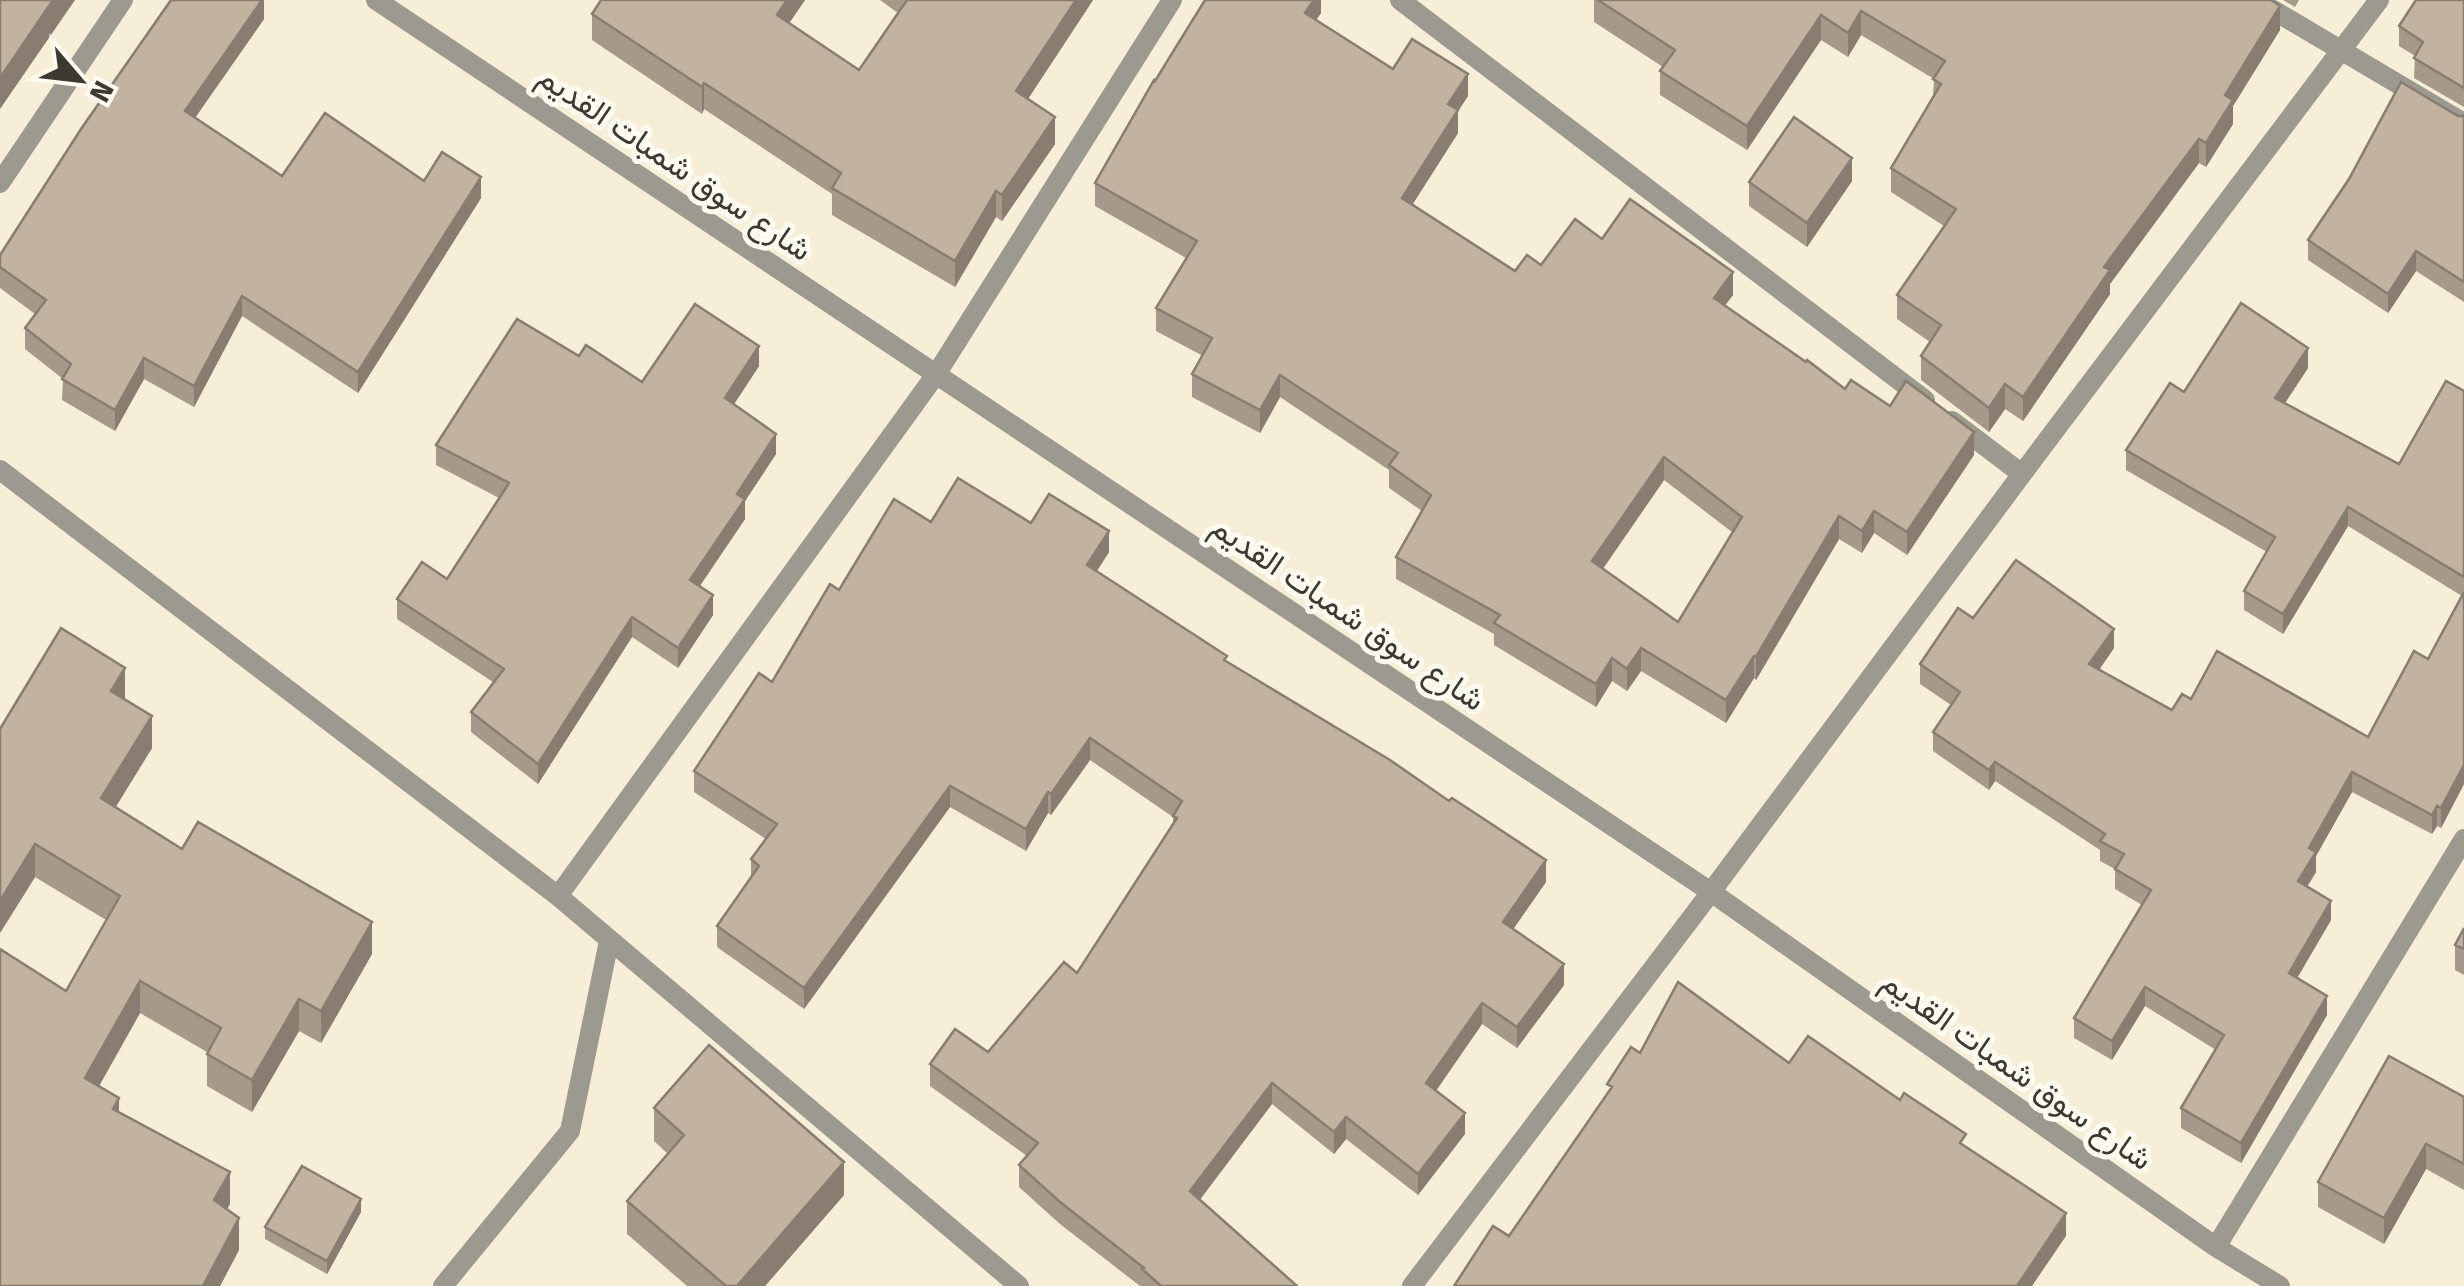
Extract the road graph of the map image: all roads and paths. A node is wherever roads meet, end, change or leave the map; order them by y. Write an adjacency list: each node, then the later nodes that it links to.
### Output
1 (123, 0): 9 (street)
2 (376, 0): 10 (street, شارع سوق شمبات القديم)
3 (1172, 0): 10 (street)
4 (1400, 0): 12 (street)
5 (2256, 0): 7 (street)
6 (2379, 0): 7 (street)
7 (2341, 52): 8 (street); 12 (street)
8 (2464, 123)
9 (0, 182)
10 (937, 374): 14 (street, شارع سوق شمبات القديم); 15 (street)
11 (0, 470): 15 (street)
12 (2022, 474): 14 (street)
13 (2464, 839): 17 (street)
14 (1711, 892): 17 (street, شارع سوق شمبات القديم); 20 (street)
15 (558, 896): 16 (street)
16 (609, 941): 18 (street); 19 (street)
17 (2216, 1247): 21 (street, شارع سوق شمبات القديم)
18 (444, 1286)
19 (1019, 1286)
20 (1412, 1286)
21 (2280, 1286)

